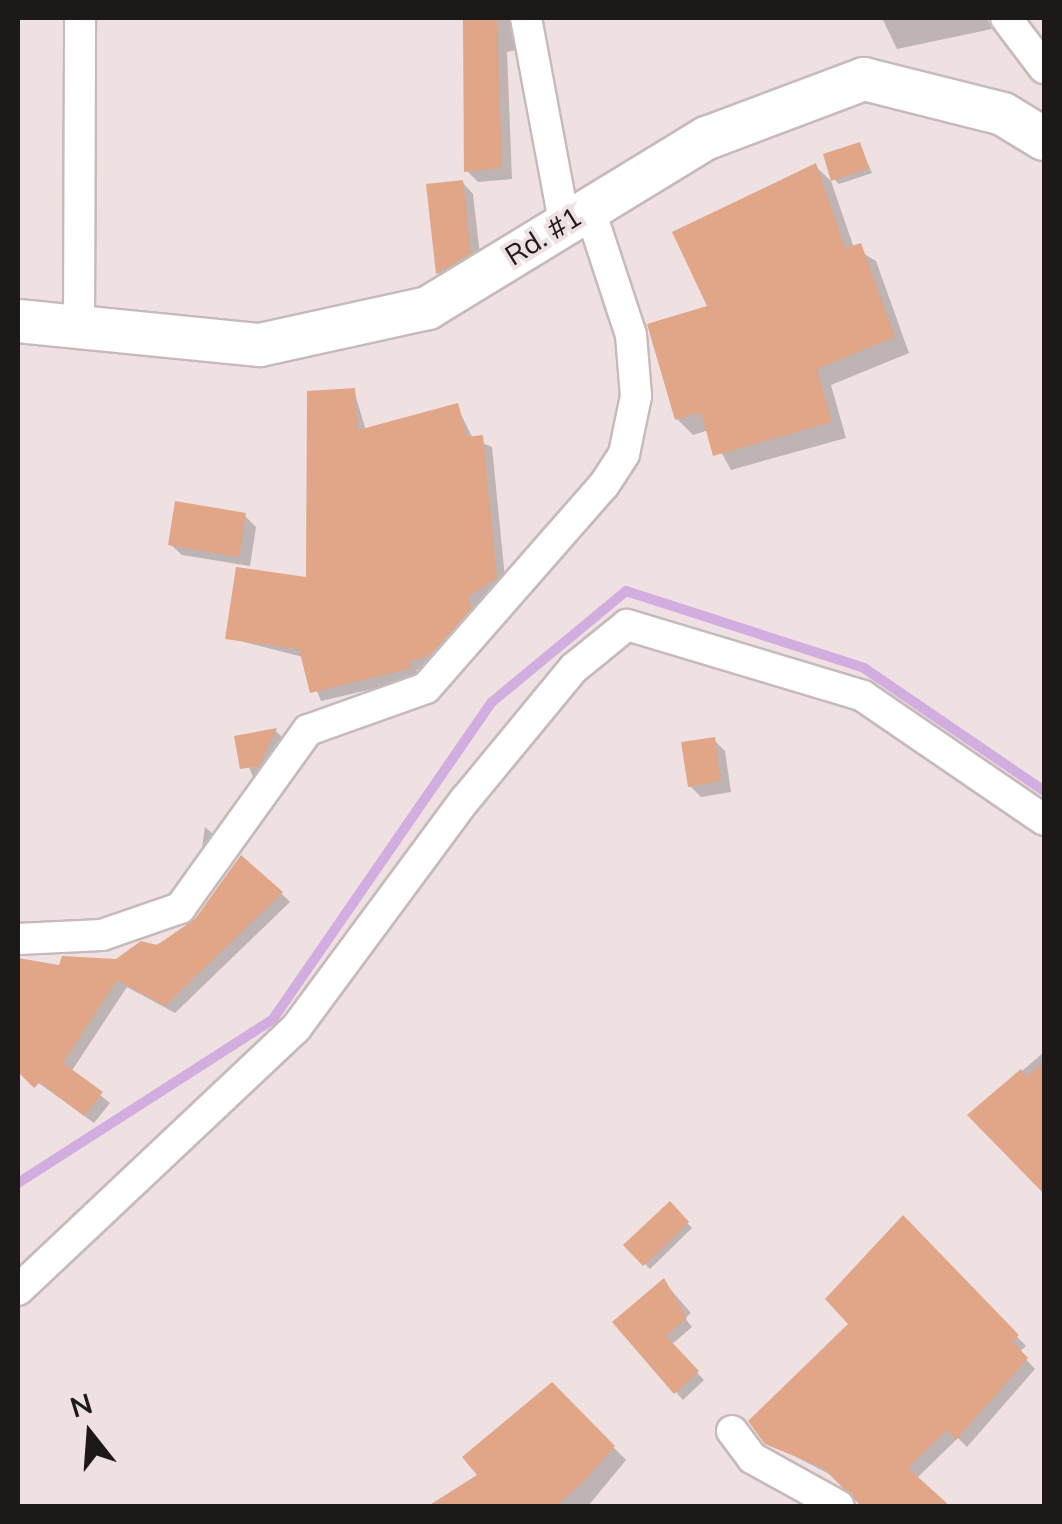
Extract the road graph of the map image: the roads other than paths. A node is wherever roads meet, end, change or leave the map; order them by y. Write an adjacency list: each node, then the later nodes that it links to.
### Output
1 (80, 18): 8 (street)
2 (526, 18): 6 (street)
3 (1006, 18): 4 (street)
4 (1044, 68)
5 (1044, 140): 6 (main road, Rd. #1)
6 (577, 214): 8 (main road, Rd. #1); 10 (street)
7 (18, 322): 8 (main road, Rd. #1)
8 (79, 328)
9 (1044, 820): 11 (street)
10 (18, 939)
11 (18, 1290)
12 (732, 1431): 13 (street)
13 (838, 1506)

